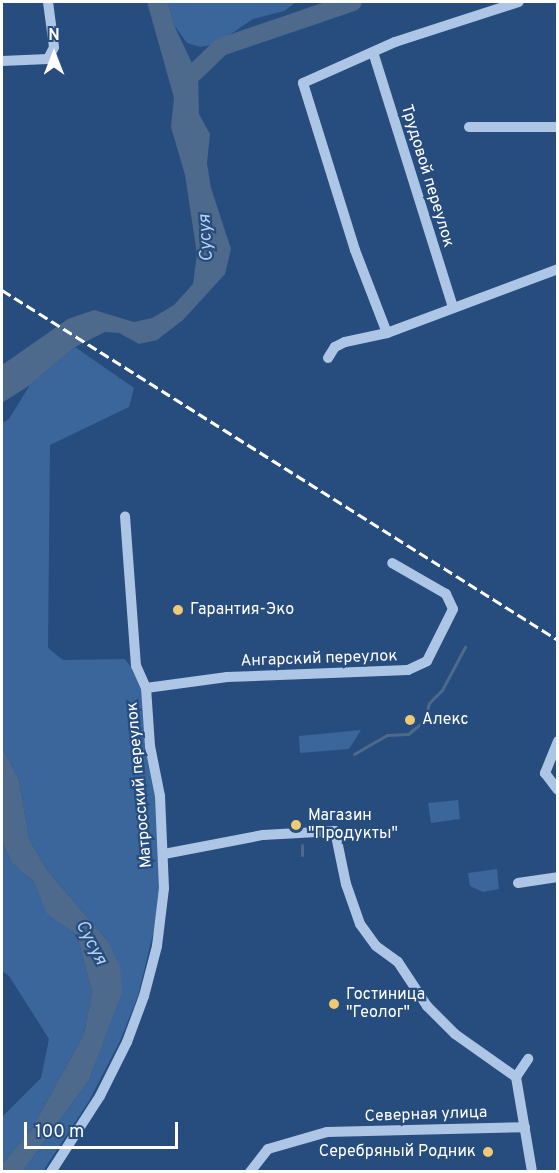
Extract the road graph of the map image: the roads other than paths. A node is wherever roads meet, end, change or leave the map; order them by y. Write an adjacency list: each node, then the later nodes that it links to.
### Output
1 (48, 2): 4 (street)
2 (519, 2): 3 (street)
3 (373, 52): 8 (street, Трудовой переулок); 9 (street)
4 (2, 61)
5 (469, 127): 6 (street)
6 (558, 127)
7 (558, 268): 8 (street)
8 (453, 308): 9 (street)
9 (387, 333): 10 (street)
10 (328, 358)
11 (125, 516): 13 (street, Матросский переулок)
12 (392, 562): 13 (street, Ангарский переулок)
13 (146, 688): 16 (street, Матросский переулок)
14 (558, 741): 15 (street)
15 (558, 790)
16 (164, 854): 20 (street); 22 (street, Матросский переулок)
17 (558, 877): 18 (street)
18 (518, 883)
19 (528, 1059): 20 (street)
20 (516, 1077): 21 (street)
21 (525, 1127): 23 (street, Северная улица); 24 (street)
22 (56, 1170)
23 (250, 1172)
24 (532, 1172)

